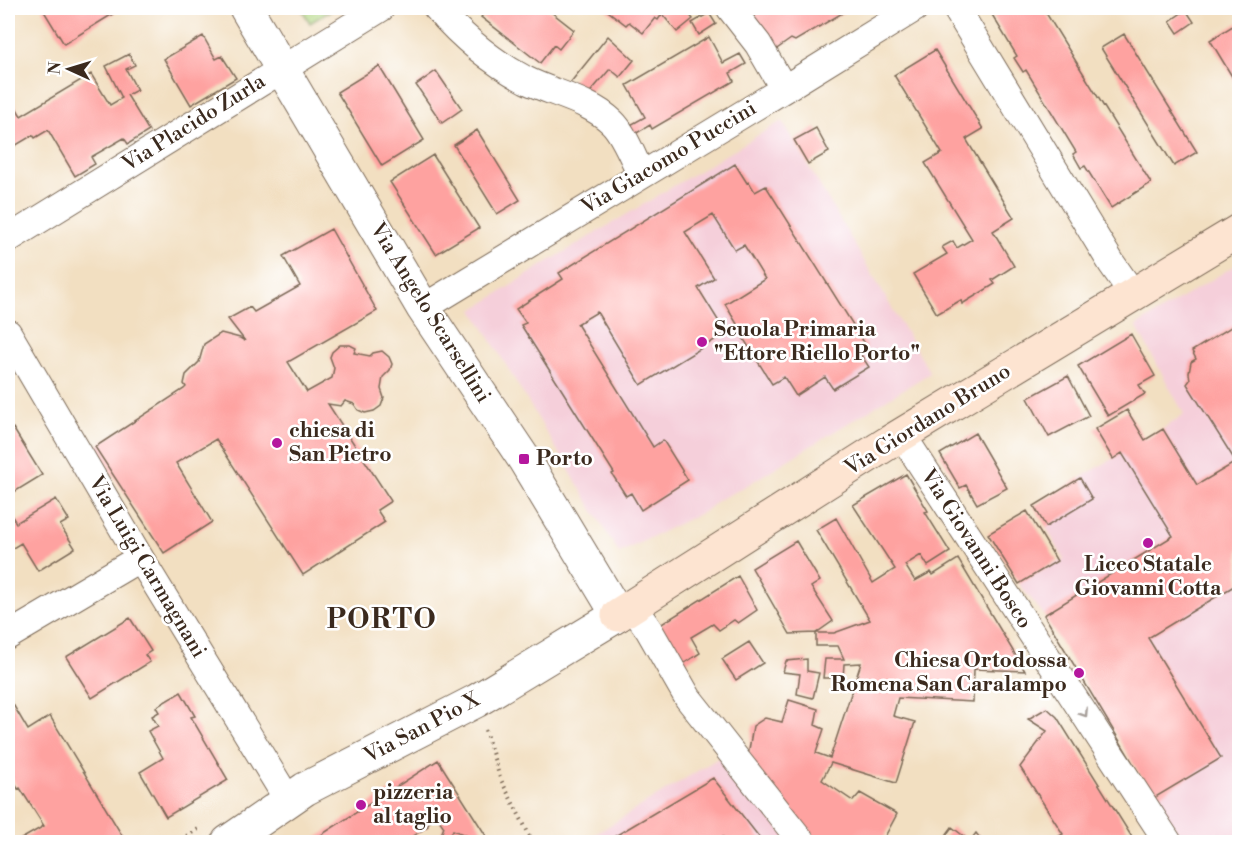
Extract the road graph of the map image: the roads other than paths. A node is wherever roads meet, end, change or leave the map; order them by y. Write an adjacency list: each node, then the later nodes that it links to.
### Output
1 (246, 8): 7 (street, Via Angelo Scarsellini)
2 (381, 8): 7 (street, Via Placido Zurla)
3 (437, 8): 9 (street)
4 (730, 8): 8 (street)
5 (915, 8): 8 (street, Via Giacomo Puccini)
6 (956, 8): 12 (street)
7 (283, 68): 11 (street, Via Placido Zurla); 13 (street, Via Angelo Scarsellini)
8 (784, 89): 9 (street, Via Giacomo Puccini)
9 (641, 174): 13 (street, Via Giacomo Puccini)
10 (1239, 230): 12 (main road, Via Giordano Bruno)
11 (8, 239)
12 (1133, 294): 15 (main road, Via Giordano Bruno)
13 (423, 308): 17 (street, Via Angelo Scarsellini)
14 (8, 333): 16 (street, Via Luigi Carmagnani)
15 (902, 435): 17 (main road, Via Giordano Bruno); 22 (street, Via Giovanni Bosco, one-way to 22)
16 (140, 558): 18 (street); 19 (street, Via Luigi Carmagnani)
17 (626, 611): 19 (street, Via San Pio X); 21 (street)
18 (8, 636)
19 (288, 800): 20 (street, Via San Pio X)
20 (228, 843)
21 (802, 843)
22 (1168, 843)

